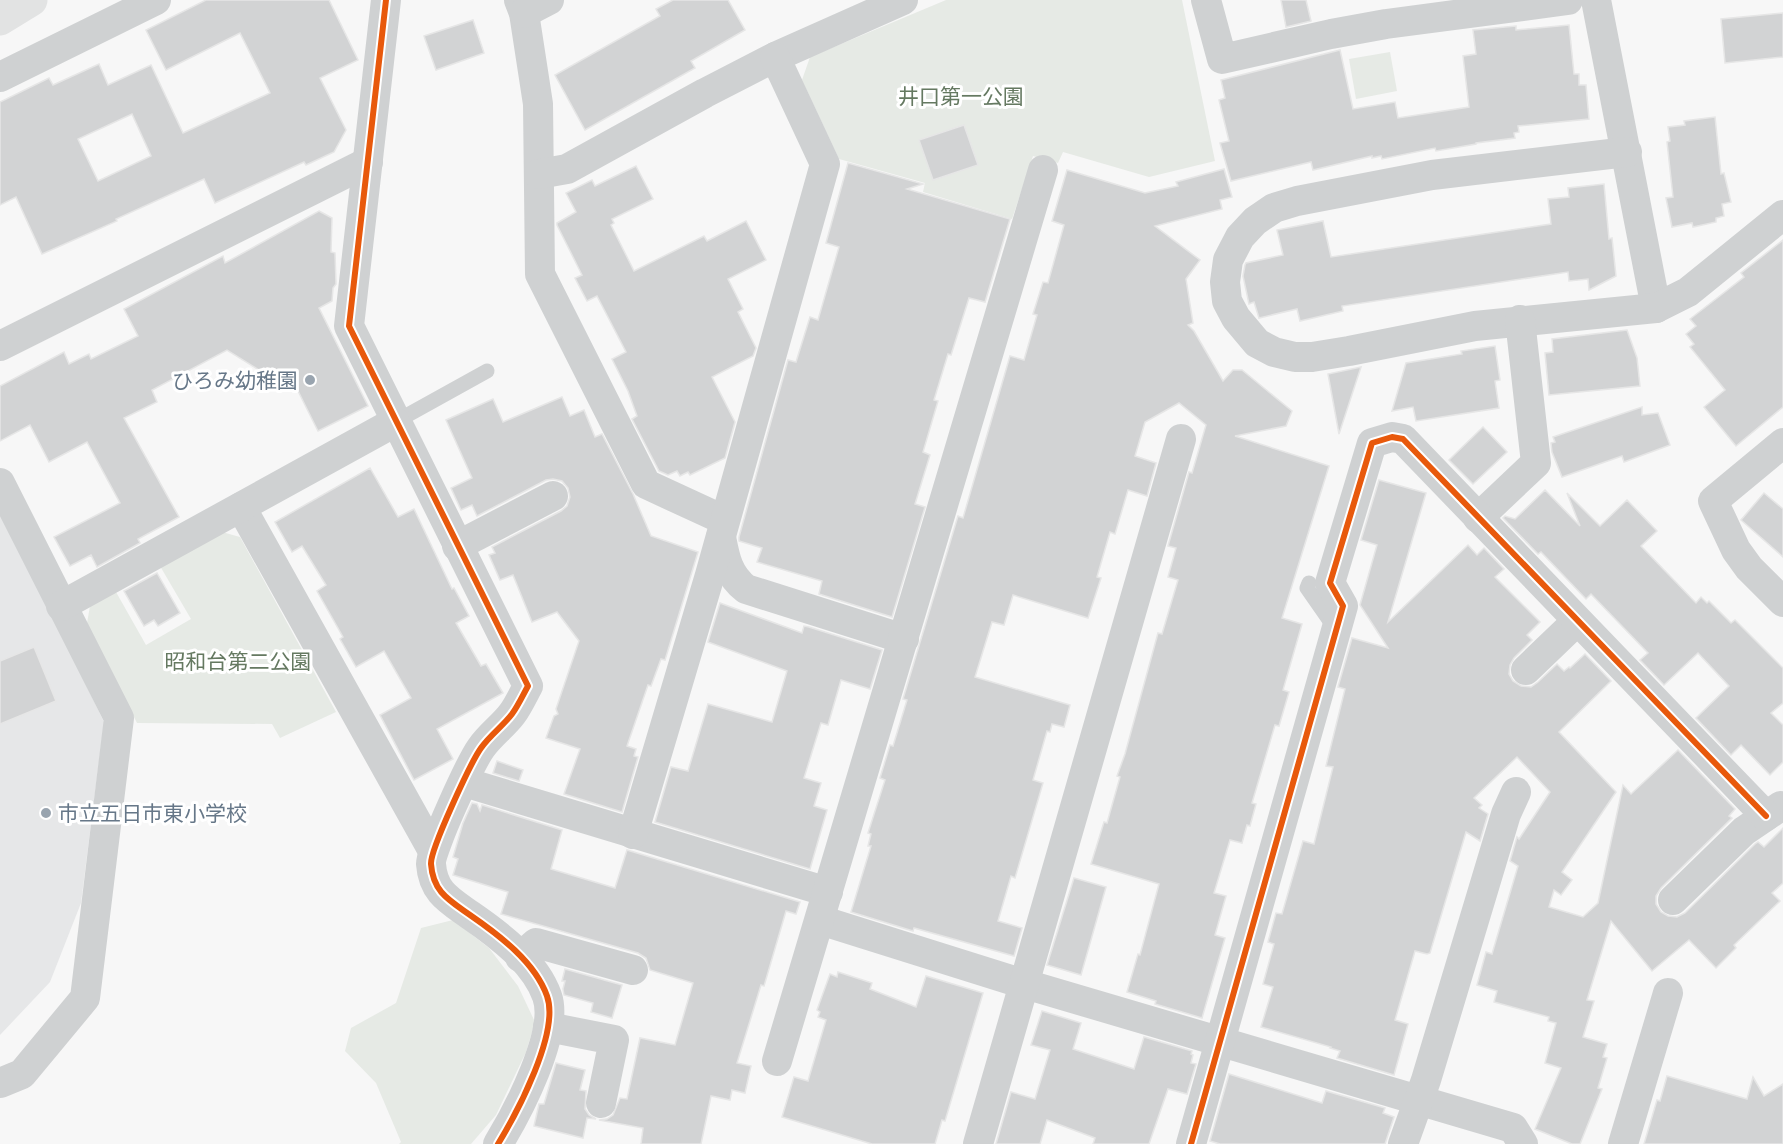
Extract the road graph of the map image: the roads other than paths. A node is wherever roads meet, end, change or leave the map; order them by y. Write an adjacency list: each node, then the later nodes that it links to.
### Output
1 (31, 0): 9 (highway)
2 (156, 0): 11 (street)
3 (386, 0): 13 (street)
4 (903, 0): 10 (street)
5 (1206, 0): 6 (street)
6 (1568, 0)
7 (1596, 0): 12 (street)
8 (531, 4): 15 (street)
9 (0, 19)
10 (775, 57): 15 (street); 28 (street)
11 (0, 77)
12 (1627, 152): 17 (street); 18 (street)
13 (368, 162): 19 (street); 21 (street)
14 (1043, 170): 35 (street)
15 (539, 174): 28 (street)
16 (1783, 215): 17 (street)
17 (1656, 308): 18 (street)
18 (1520, 320): 27 (street)
19 (0, 346)
20 (487, 371): 21 (lane)
21 (395, 422): 26 (street); 29 (street)
22 (1181, 439): 47 (street)
23 (1783, 443): 31 (street)
24 (0, 483): 32 (street)
25 (553, 496): 29 (street)
26 (241, 507): 32 (street); 41 (street)
27 (1478, 518): 33 (street); 34 (street)
28 (722, 527): 35 (street); 40 (street)
29 (457, 546): 37 (street)
30 (1309, 583): 34 (lane)
31 (1783, 602)
32 (61, 606): 52 (street)
33 (1577, 621): 36 (street); 39 (street)
34 (1339, 623): 50 (street)
35 (904, 639): 42 (street)
36 (1526, 670)
37 (464, 782): 40 (street); 41 (street)
38 (1516, 792): 53 (street)
39 (1775, 811): 43 (street)
40 (633, 834): 42 (street)
41 (433, 851): 45 (street)
42 (828, 892): 44 (street)
43 (1673, 900)
44 (820, 920): 47 (street); 51 (street)
45 (520, 957): 46 (street); 49 (street)
46 (633, 970)
47 (1024, 983): 50 (street); 56 (street)
48 (1668, 993): 60 (street)
49 (548, 1027): 54 (street); 55 (street)
50 (1221, 1041): 53 (street); 57 (street)
51 (777, 1061)
52 (0, 1083)
53 (1418, 1100): 58 (street); 59 (street)
54 (601, 1103)
55 (498, 1144)
56 (978, 1144)
57 (1191, 1144)
58 (1402, 1144)
59 (1523, 1144)
60 (1623, 1144)

